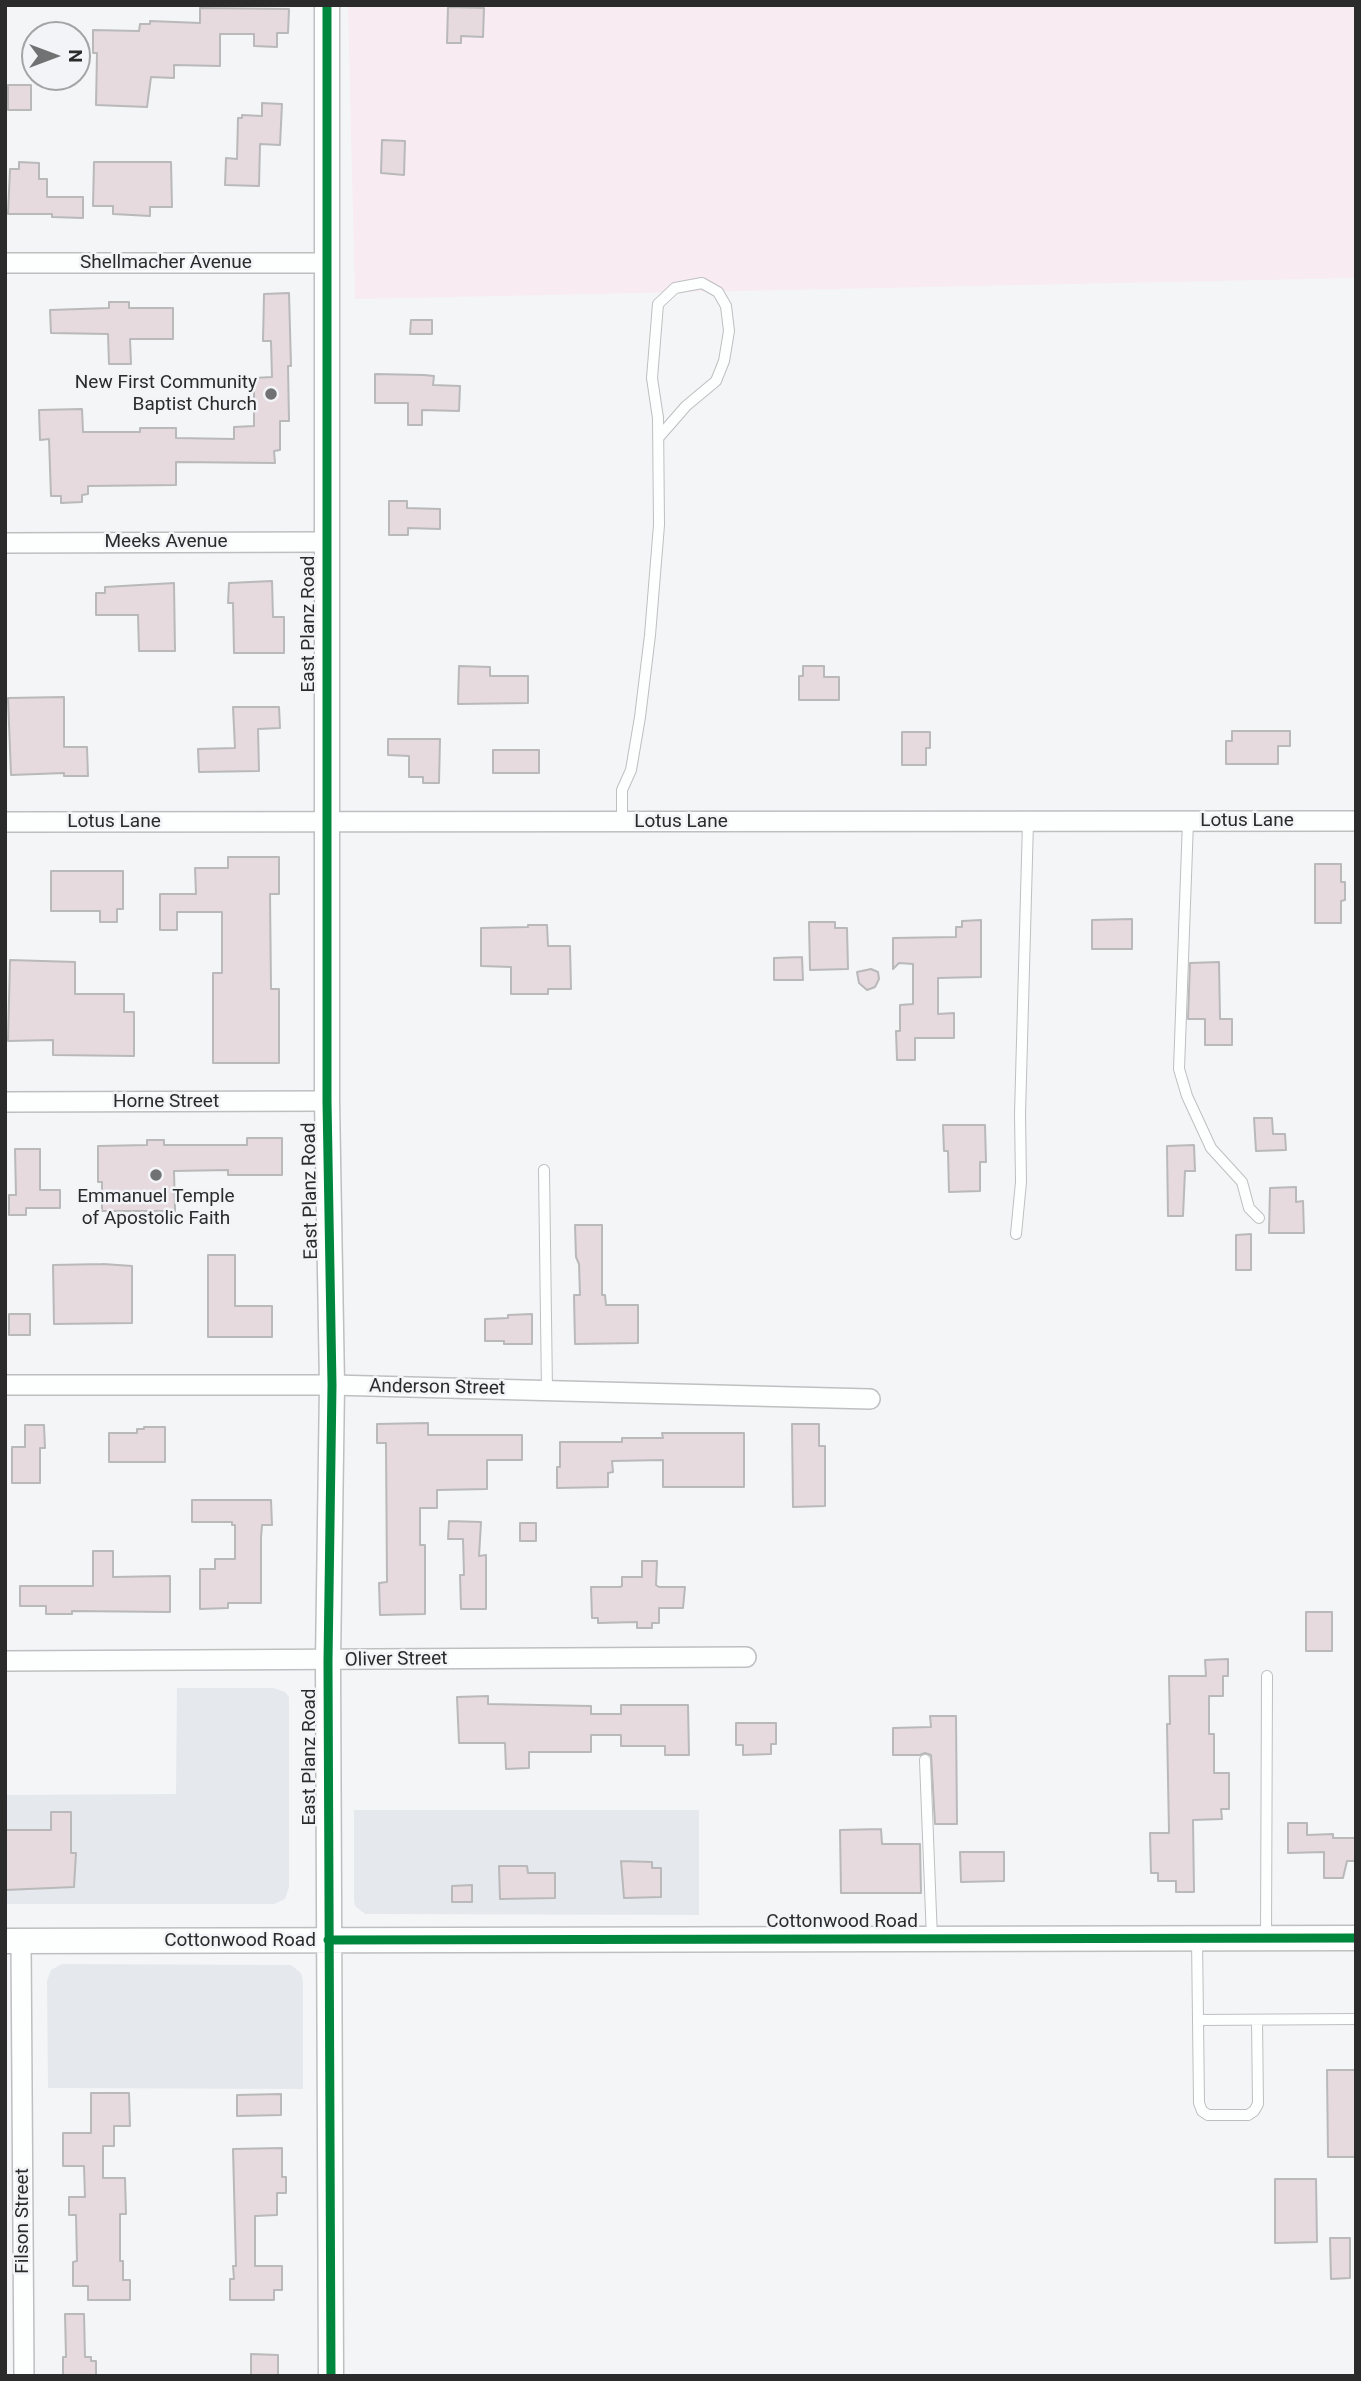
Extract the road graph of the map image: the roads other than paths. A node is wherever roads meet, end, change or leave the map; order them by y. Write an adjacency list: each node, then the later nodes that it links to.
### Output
1 (327, 5): 3 (street, East Planz Road)
2 (5, 263): 3 (street, Shellmacher Avenue)
3 (327, 263): 6 (street, East Planz Road)
4 (659, 437): 4 (lane); 11 (lane)
5 (5, 542): 6 (street, Meeks Avenue)
6 (327, 542): 10 (street, East Planz Road)
7 (1188, 821): 8 (street, Lotus Lane); 12 (street, Lotus Lane); 16 (lane)
8 (1356, 821)
9 (5, 822): 10 (street, Lotus Lane)
10 (327, 822): 11 (street, Lotus Lane); 13 (street, East Planz Road)
11 (622, 822): 12 (street, Lotus Lane)
12 (1028, 822): 17 (lane)
13 (327, 1101): 14 (street, Horne Street); 19 (street, East Planz Road)
14 (5, 1102)
15 (544, 1170): 20 (lane)
16 (1259, 1218)
17 (1016, 1234)
18 (5, 1384): 19 (street, Anderson Street)
19 (331, 1385): 20 (street, Anderson Street); 24 (street, East Planz Road)
20 (547, 1391): 21 (street, Anderson Street)
21 (870, 1399)
22 (746, 1657): 24 (street, Oliver Street)
23 (5, 1661): 24 (street, Oliver Street)
24 (328, 1661): 31 (street, East Planz Road)
25 (1267, 1676): 30 (lane)
26 (925, 1760): 28 (lane)
27 (1356, 1938): 30 (street, Cottonwood Road)
28 (932, 1939): 29 (street, Cottonwood Road); 31 (street, Cottonwood Road)
29 (1198, 1939): 30 (street, Cottonwood Road); 34 (lane)
30 (1266, 1939)
31 (328, 1940): 32 (street, Cottonwood Road); 37 (street, East Planz Road)
32 (13, 1941): 36 (street, Filson Street)
33 (1356, 2019): 35 (lane)
34 (1198, 2020): 35 (lane); 35 (lane)
35 (1257, 2020)
36 (24, 2376)
37 (331, 2376)

